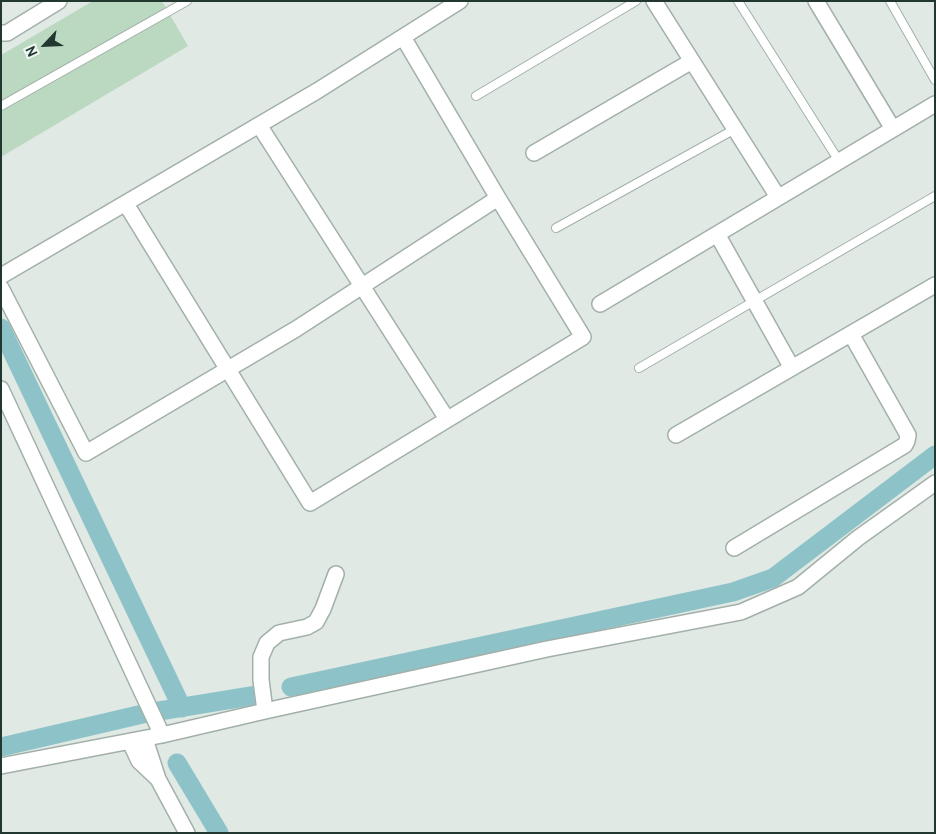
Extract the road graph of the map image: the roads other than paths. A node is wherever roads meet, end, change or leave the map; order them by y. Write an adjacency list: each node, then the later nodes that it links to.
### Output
1 (59, 1): 9 (street)
2 (187, 1): 15 (lane)
3 (460, 1): 10 (street)
4 (636, 1): 13 (lane)
5 (654, 1): 11 (street)
6 (738, 1): 20 (lane)
7 (816, 1): 18 (street)
8 (890, 1): 12 (lane)
9 (1, 33)
10 (403, 37): 16 (street); 23 (street)
11 (692, 61): 17 (street); 19 (street)
12 (935, 80)
13 (476, 96)
14 (935, 104): 18 (street)
15 (1, 106)
16 (259, 126): 24 (street); 29 (street)
17 (735, 129): 22 (street); 25 (lane)
18 (893, 129): 20 (street)
19 (534, 153)
20 (838, 161): 22 (street)
21 (935, 196): 31 (lane)
22 (778, 197): 26 (street)
23 (498, 198): 29 (street); 38 (street)
24 (126, 204): 27 (street); 36 (street)
25 (556, 228)
26 (717, 234): 31 (street); 32 (street)
27 (1, 276)
28 (935, 285): 33 (street)
29 (362, 286): 36 (street); 38 (street)
30 (1, 288): 36 (street)
31 (755, 300): 34 (lane); 35 (street)
32 (600, 304)
33 (851, 334): 35 (street); 41 (street)
34 (639, 368)
35 (792, 368): 39 (street)
36 (228, 369): 38 (street)
37 (1, 389): 44 (street)
38 (447, 420)
39 (676, 435)
40 (935, 483): 43 (street)
41 (734, 548)
42 (336, 574): 43 (street)
43 (265, 711): 44 (street)
44 (160, 731): 45 (street)
45 (137, 740): 46 (street); 47 (street)
46 (1, 766)
47 (187, 833)

